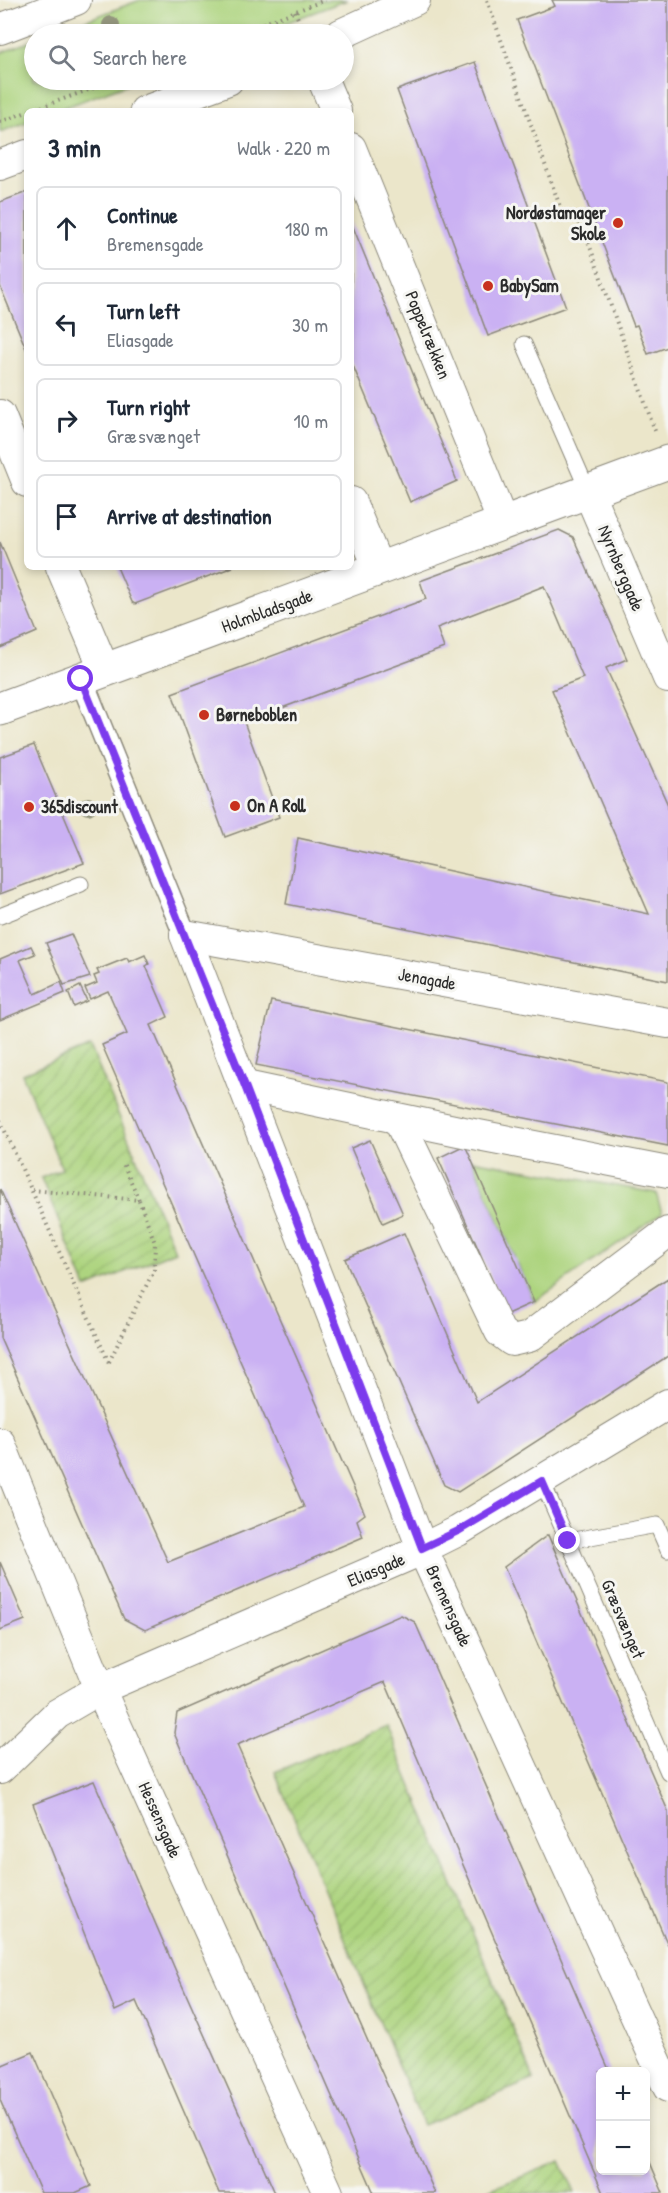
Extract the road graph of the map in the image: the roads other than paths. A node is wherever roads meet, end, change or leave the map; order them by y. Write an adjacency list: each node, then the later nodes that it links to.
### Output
1 (76, 0): 4 (street)
2 (415, 0): 3 (street)
3 (354, 28)
4 (0, 29)
5 (211, 90): 7 (street)
6 (327, 90): 9 (street)
7 (187, 104): 8 (street)
8 (163, 108)
9 (335, 108)
10 (354, 155): 19 (street, Poppelrækken)
11 (24, 156): 12 (street)
12 (0, 165)
13 (524, 344): 17 (lane)
14 (0, 415): 16 (street)
15 (667, 462): 17 (street, Holmbladsgade)
16 (24, 475)
17 (588, 491): 19 (street, Holmbladsgade); 23 (street, Nyrnberggade)
18 (354, 509): 20 (street)
19 (503, 523): 20 (street, Holmbladsgade)
20 (379, 569): 22 (street, Holmbladsgade)
21 (63, 570): 22 (street)
22 (93, 675): 24 (street, Holmbladsgade); 27 (street, Bremensgade)
23 (668, 678)
24 (0, 709)
25 (81, 884): 26 (lane)
26 (0, 916)
27 (185, 935): 28 (street, Jenagade); 29 (street, Bremensgade)
28 (668, 1023)
29 (245, 1086): 30 (street); 37 (street, Bremensgade)
30 (398, 1119): 31 (street); 32 (street)
31 (668, 1172)
32 (668, 1232)
33 (668, 1404): 35 (street, Eliasgade)
34 (0, 1443): 39 (street, Hessensgade)
35 (542, 1481): 36 (lane, Græsvænget); 37 (street, Eliasgade)
36 (568, 1541): 38 (lane); 41 (lane, Græsvænget)
37 (422, 1548): 39 (street, Eliasgade); 42 (street, Bremensgade)
38 (668, 1550)
39 (100, 1689): 40 (street, Eliasgade); 43 (street, Hessensgade)
40 (0, 1769)
41 (668, 1772)
42 (668, 2087)
43 (328, 2193)

